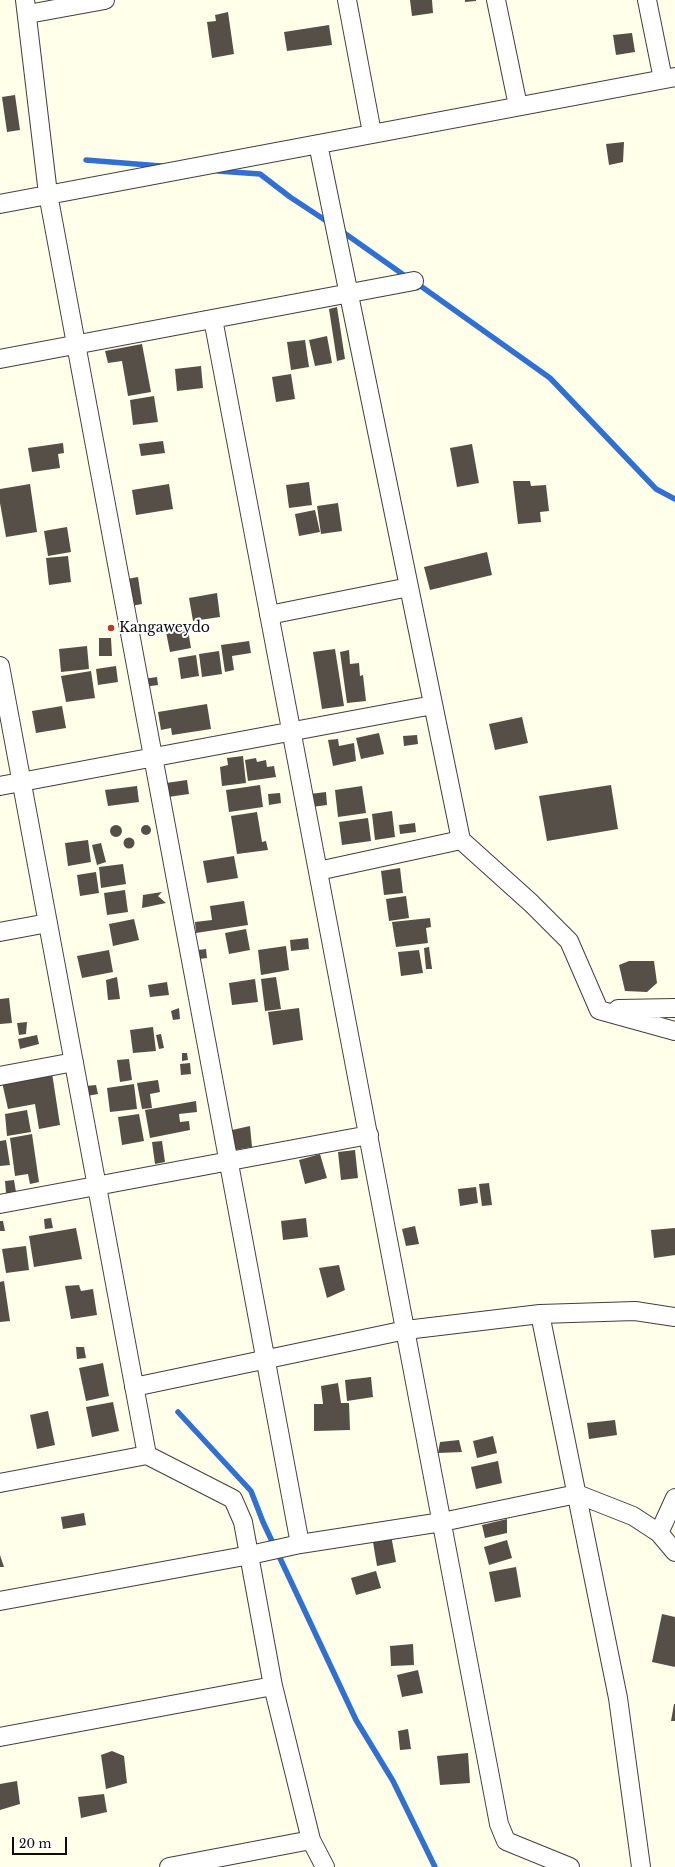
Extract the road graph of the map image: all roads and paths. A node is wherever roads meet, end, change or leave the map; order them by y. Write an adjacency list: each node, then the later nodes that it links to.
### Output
1 (104, 0): 5 (street)
2 (347, 0): 8 (street)
3 (496, 0): 7 (street)
4 (647, 0): 6 (street)
5 (26, 7): 10 (street)
6 (669, 78): 7 (street)
7 (518, 106): 8 (street)
8 (372, 133): 9 (street)
9 (318, 144): 10 (street); 13 (street)
10 (48, 194): 11 (street); 15 (street)
11 (0, 204)
12 (414, 281): 13 (street)
13 (349, 294): 14 (street); 17 (street)
14 (213, 319): 15 (street); 18 (street)
15 (76, 345): 16 (street); 22 (street)
16 (0, 359)
17 (409, 586): 18 (street); 20 (street)
18 (269, 616): 21 (street)
19 (0, 666): 23 (street)
20 (433, 705): 21 (street); 25 (street)
21 (292, 732): 22 (street); 26 (street)
22 (153, 757): 23 (street); 35 (street)
23 (22, 782): 24 (street); 27 (street)
24 (0, 786)
25 (460, 840): 26 (street); 30 (street)
26 (318, 871): 34 (street)
27 (48, 923): 28 (street); 32 (street)
28 (0, 932)
29 (675, 1008): 30 (street)
30 (599, 1010): 31 (street)
31 (675, 1031)
32 (74, 1062): 33 (street); 36 (street)
33 (0, 1076)
34 (369, 1135): 35 (street); 40 (street)
35 (229, 1161): 36 (street); 41 (street)
36 (98, 1186): 37 (street); 42 (street)
37 (0, 1204)
38 (540, 1314): 39 (street); 40 (street); 45 (street)
39 (675, 1317)
40 (406, 1330): 41 (street); 47 (street)
41 (266, 1359): 42 (street); 49 (street)
42 (134, 1387): 43 (street)
43 (147, 1455): 44 (street); 51 (street)
44 (0, 1482)
45 (576, 1494): 47 (street); 48 (street); 60 (street)
46 (675, 1498): 48 (street)
47 (442, 1522): 49 (street); 59 (street)
48 (659, 1533): 50 (street)
49 (300, 1544): 51 (street)
50 (675, 1552)
51 (250, 1555): 52 (street); 53 (street)
52 (0, 1601)
53 (273, 1686): 54 (street); 55 (street)
54 (0, 1737)
55 (311, 1840): 56 (street); 58 (street)
56 (217, 1863): 57 (street)
57 (169, 1867)
58 (324, 1867)
59 (570, 1867)
60 (641, 1867)

